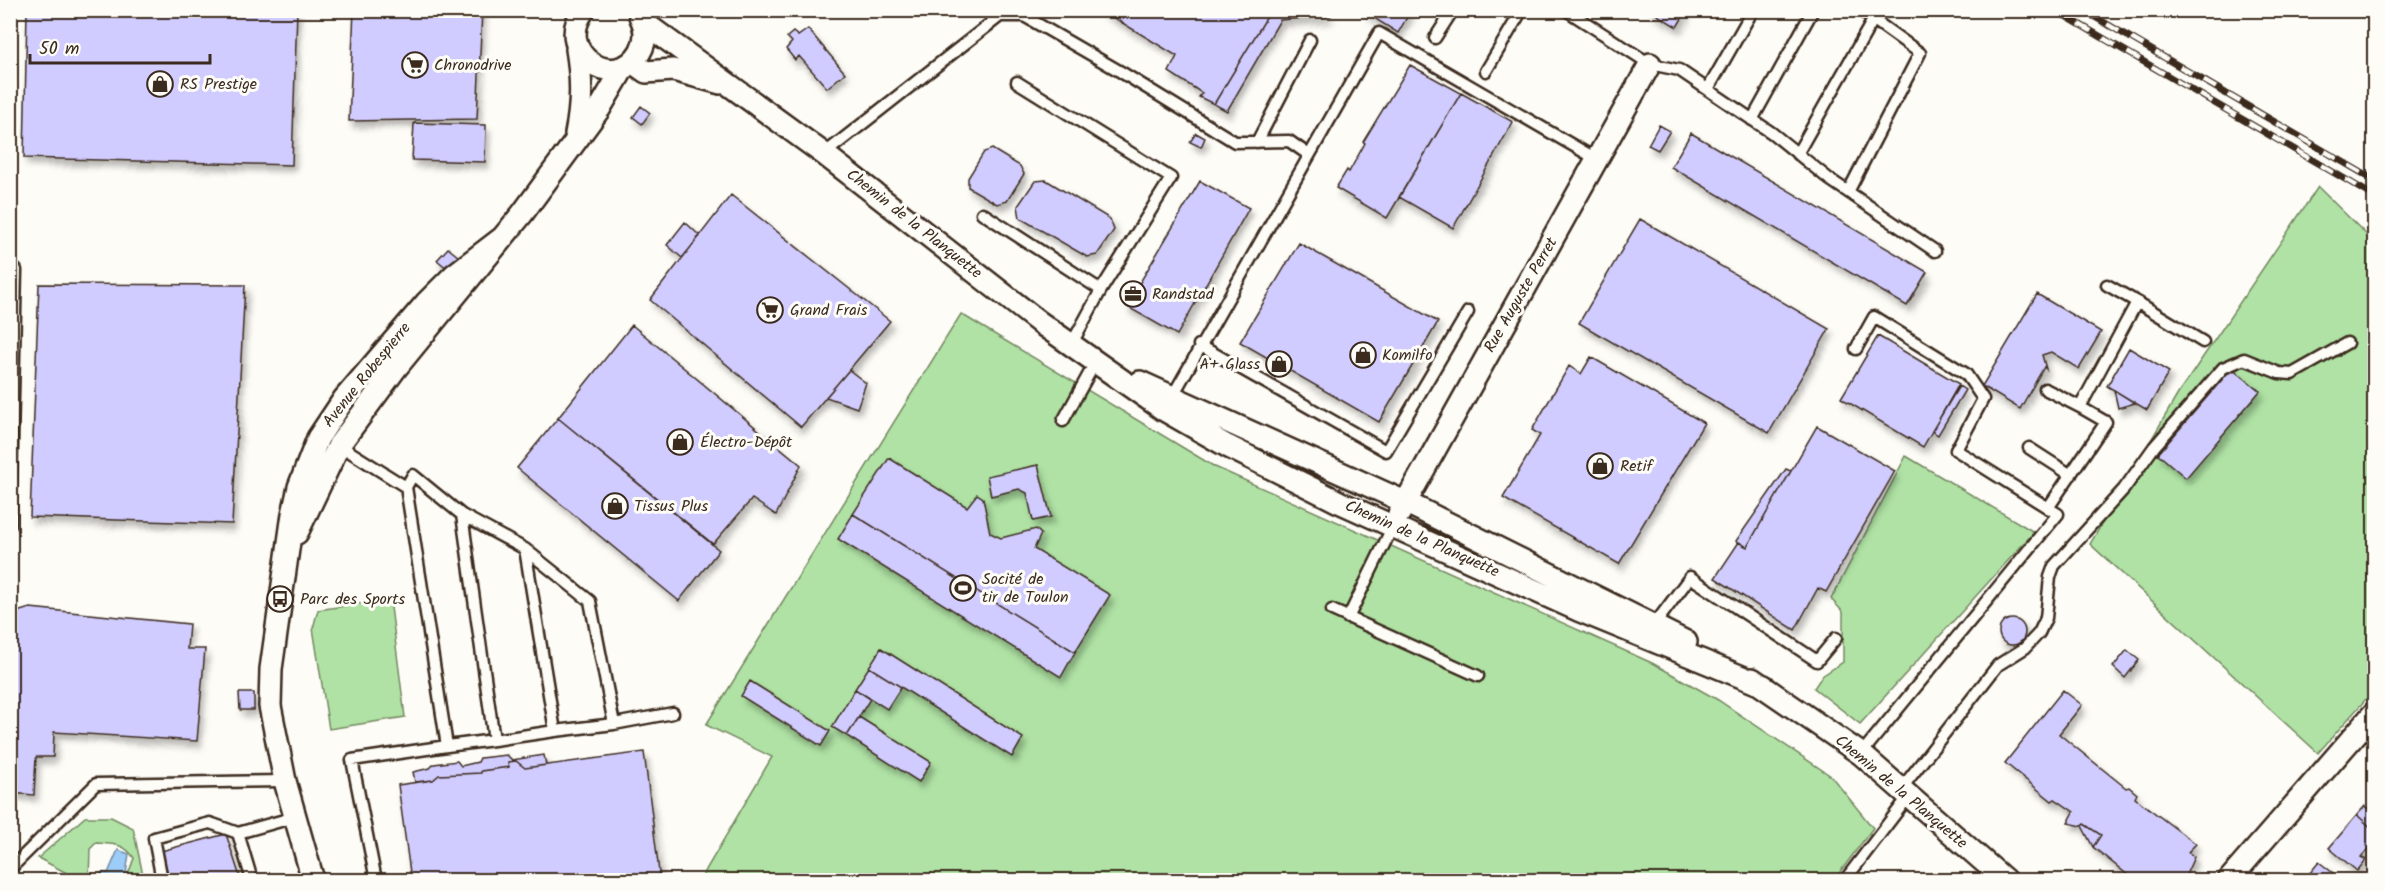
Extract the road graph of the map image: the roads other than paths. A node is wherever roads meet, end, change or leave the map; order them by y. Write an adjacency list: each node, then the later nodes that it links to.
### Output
1 (1453, 10): 10 (lane)
2 (1522, 10): 15 (lane)
3 (1566, 10): 14 (lane)
4 (1753, 10): 18 (lane)
5 (1813, 10): 19 (lane)
6 (1860, 10): 9 (lane)
7 (583, 11): 12 (street)
8 (639, 16): 13 (street, Avenue Robespierre); 17 (street, Chemin de la Planquette)
9 (1873, 20): 23 (lane); 26 (lane)
10 (1435, 38)
11 (1310, 40): 21 (lane)
12 (576, 44): 13 (street, Chemin de la Planquette); 20 (street, Avenue Robespierre)
13 (628, 64): 17 (street, Chemin de la Planquette); 20 (street, Avenue Robespierre)
14 (1650, 64): 18 (lane); 25 (street, Rue Auguste Perret)
15 (1486, 71)
16 (1017, 82): 32 (lane)
17 (732, 87): 22 (street, Chemin de la Planquette)
18 (1708, 89): 19 (lane)
19 (1752, 120): 23 (lane)
20 (576, 138): 28 (street, Avenue Robespierre)
21 (1257, 142): 22 (lane); 24 (lane)
22 (824, 154): 37 (street, Chemin de la Planquette)
23 (1797, 154): 26 (lane)
24 (1309, 155): 25 (lane); 38 (lane)
25 (1598, 160): 49 (street, Rue Auguste Perret)
26 (1848, 192): 29 (lane)
27 (982, 213): 32 (lane)
28 (502, 238): 45 (street, Avenue Robespierre); 54 (street, Avenue Robespierre)
29 (1935, 251)
30 (16, 270): 52 (lane)
31 (2108, 285): 33 (lane)
32 (1101, 290): 37 (lane)
33 (2137, 302): 35 (lane); 43 (lane)
34 (1468, 312): 38 (lane)
35 (2203, 342)
36 (2347, 343): 70 (lane)
37 (1071, 345): 40 (street, Chemin de la Planquette)
38 (1199, 345): 42 (lane)
39 (1856, 349): 50 (lane)
40 (1096, 361): 42 (street, Chemin de la Planquette); 44 (lane); 53 (street, Chemin de la Planquette)
41 (2045, 389): 43 (lane)
42 (1172, 397): 49 (street, Chemin de la Planquette)
43 (2080, 406): 47 (lane)
44 (1062, 421)
45 (339, 445): 48 (lane); 54 (street, Avenue Robespierre)
46 (2029, 448): 47 (lane)
47 (2071, 475): 50 (lane)
48 (406, 487): 51 (lane); 67 (lane)
49 (1405, 502): 53 (street, Rue Auguste Perret); 58 (street, Chemin de la Planquette)
50 (2048, 508): 68 (lane)
51 (462, 515): 55 (lane); 66 (lane)
52 (10, 525)
53 (1393, 526): 57 (lane); 61 (street, Chemin de la Planquette)
54 (290, 547): 69 (street, Avenue Robespierre)
55 (525, 549): 64 (lane); 65 (lane)
56 (1332, 610): 57 (lane)
57 (1348, 618): 60 (lane)
58 (1655, 624): 59 (lane); 61 (street, Chemin de la Planquette)
59 (1836, 638)
60 (1478, 676)
61 (1764, 686): 68 (street, Chemin de la Planquette)
62 (673, 713): 64 (lane)
63 (2374, 713): 80 (street)
64 (614, 724): 65 (lane)
65 (555, 731): 66 (lane)
66 (494, 740): 67 (lane)
67 (447, 746): 77 (lane)
68 (1861, 754): 70 (street, Chemin de la Planquette)
69 (285, 781): 71 (street, Avenue Robespierre); 73 (lane)
70 (1905, 793): 78 (lane); 79 (street, Chemin de la Planquette)
71 (295, 817): 72 (lane); 76 (street, Avenue Robespierre)
72 (237, 833): 74 (lane); 75 (lane)
73 (10, 869)
74 (162, 880)
75 (252, 880)
76 (313, 880)
77 (376, 880)
78 (1845, 880)
79 (2005, 880)
80 (2229, 880)

